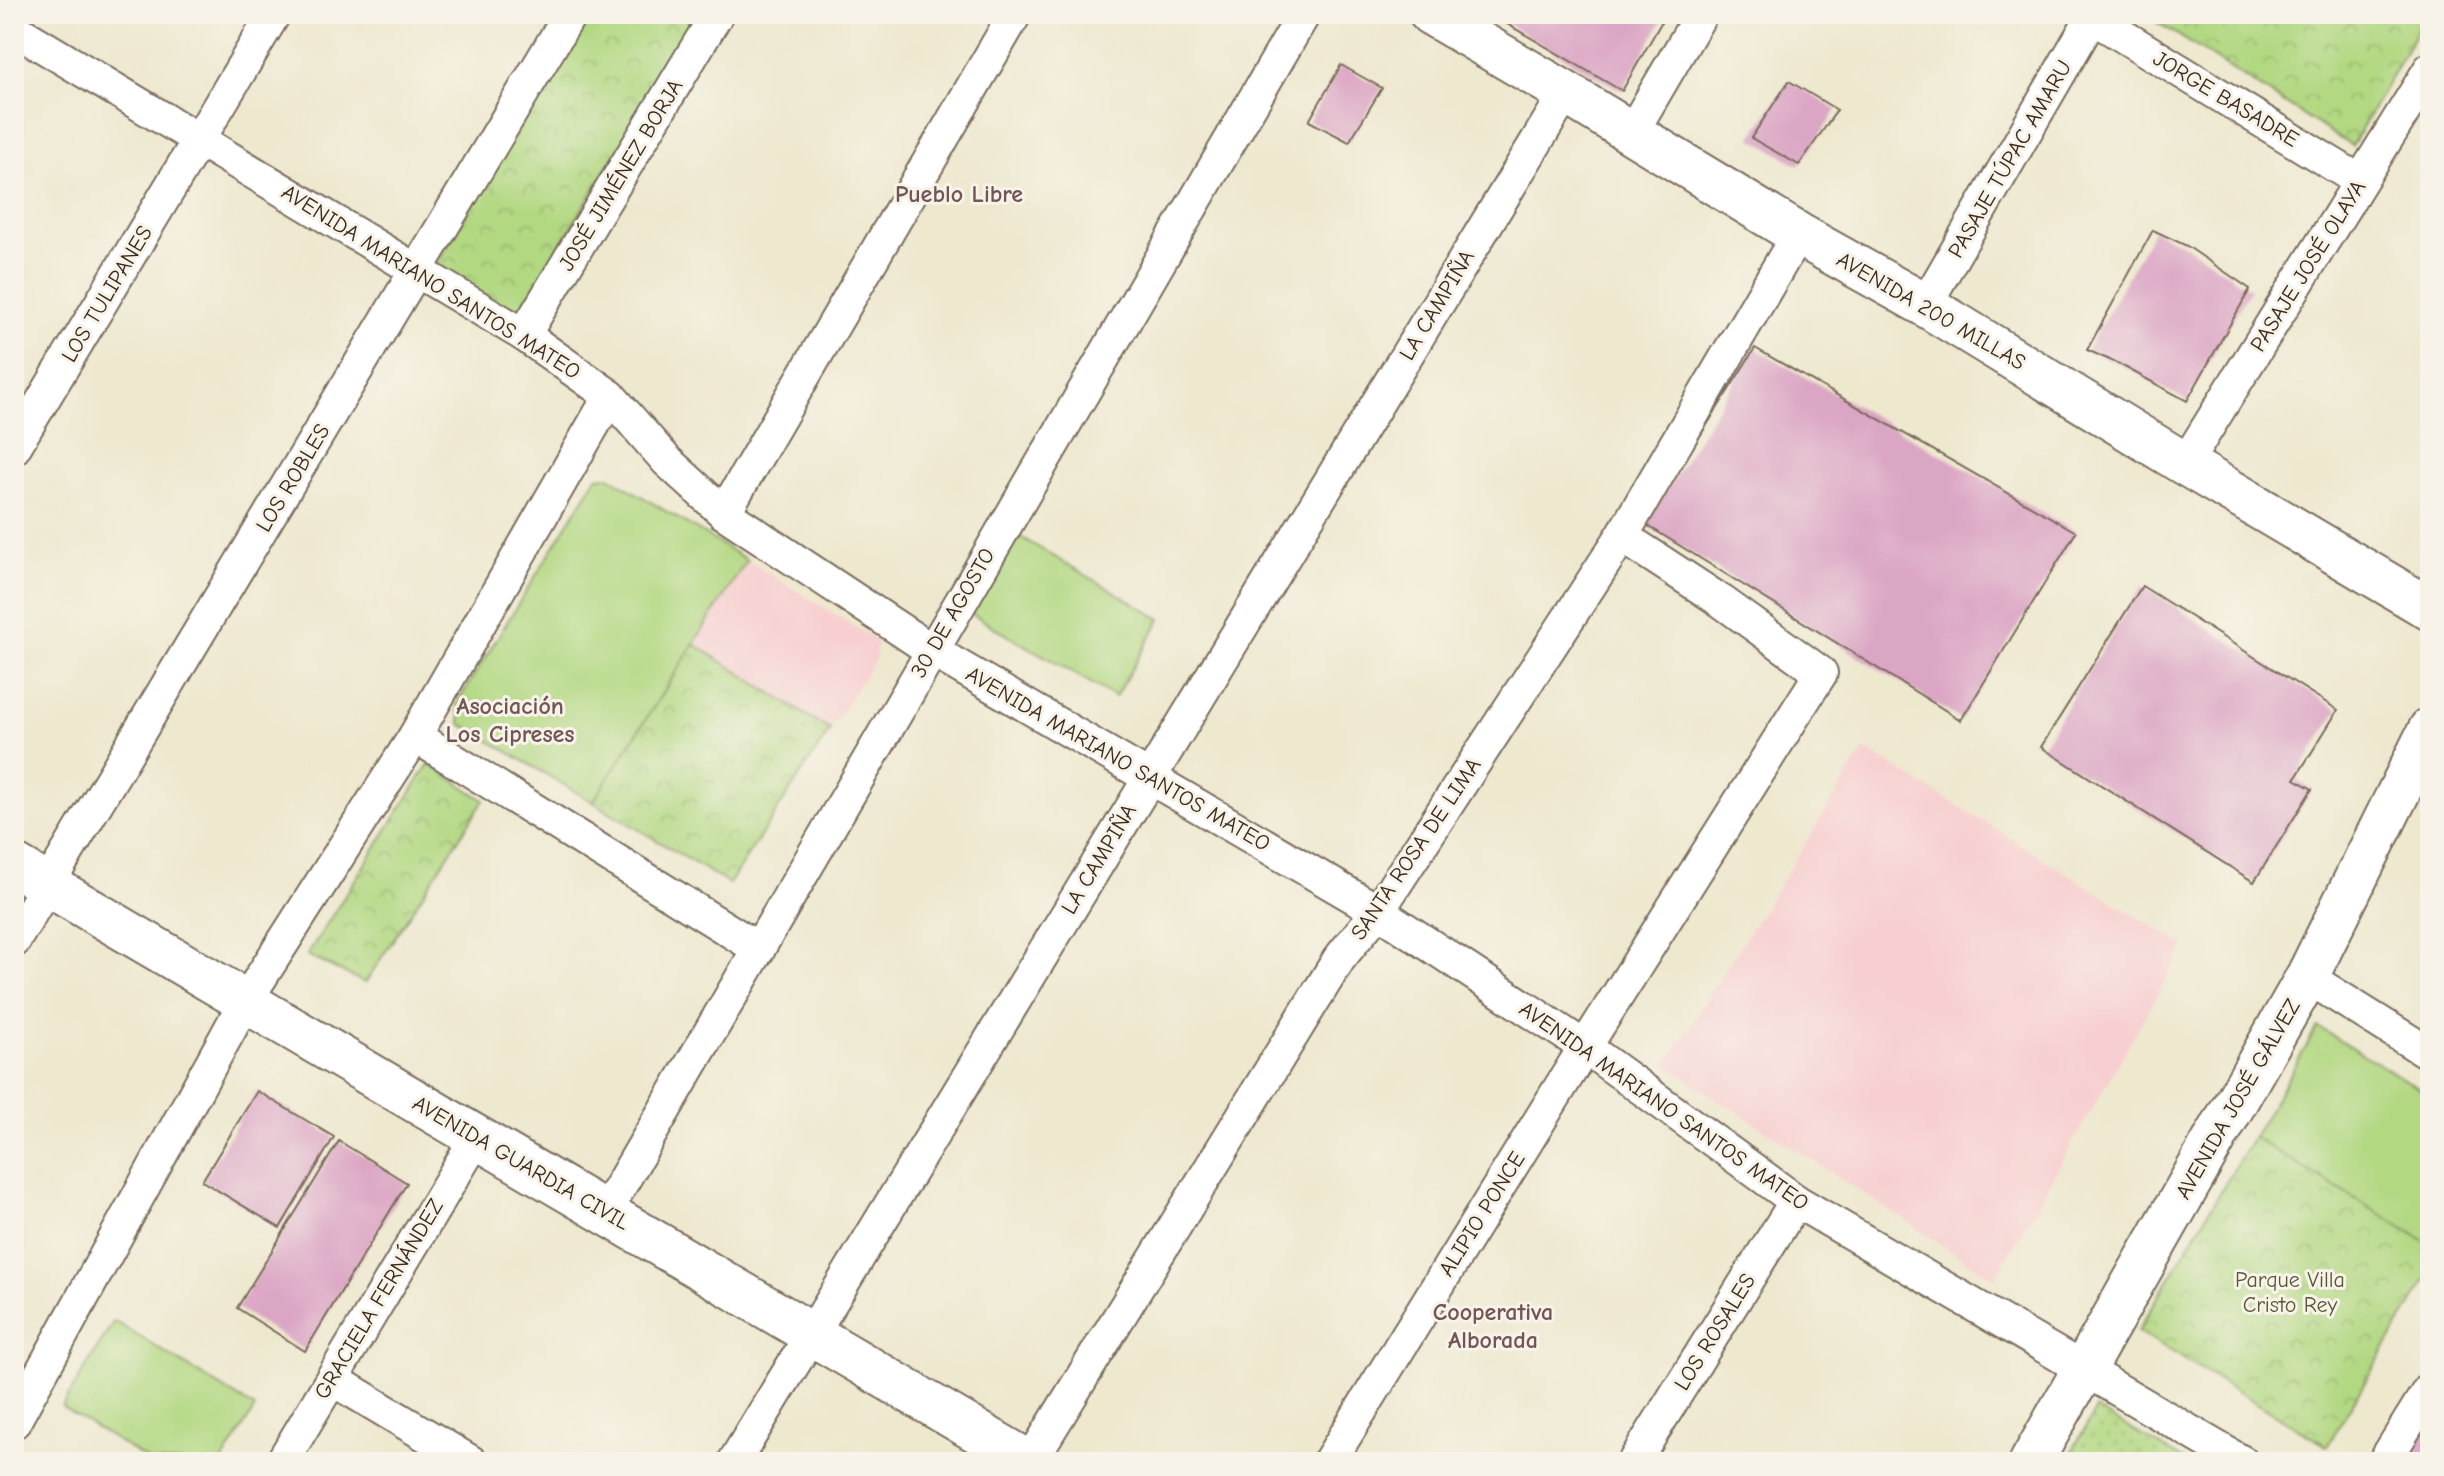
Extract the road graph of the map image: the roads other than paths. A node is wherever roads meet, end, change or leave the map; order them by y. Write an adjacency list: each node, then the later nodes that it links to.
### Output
1 (274, 14): 13 (street, LOS TULIPANES)
2 (570, 14): 16 (street, LOS ROBLES)
3 (717, 14): 18 (street, JOSÉ JIMÉNEZ BORJA)
4 (1015, 14): 22 (street)
5 (1304, 14): 25 (street, 30 DE AGOSTO)
6 (1431, 14): 11 (street, AVENIDA 200 MILLAS)
7 (1701, 14): 12 (street)
8 (2093, 15): 14 (street, JORGE BASADRE); 17 (street, PASAJE TÚPAC AMARU)
9 (14, 29): 13 (street, AVENIDA MARIANO SANTOS MATEO)
10 (2430, 69): 14 (street, PASAJE JOSÉ OLAYA)
11 (1566, 93): 12 (street, AVENIDA 200 MILLAS); 28 (street, LA CAMPIÑA)
12 (1632, 132): 15 (street, AVENIDA 200 MILLAS)
13 (200, 139): 16 (street, AVENIDA MARIANO SANTOS MATEO); 20 (street, LOS TULIPANES)
14 (2360, 181): 21 (street, PASAJE JOSÉ OLAYA)
15 (1798, 234): 17 (street, AVENIDA 200 MILLAS); 23 (street, SANTA ROSA DE LIMA)
16 (417, 272): 18 (street, AVENIDA MARIANO SANTOS MATEO); 29 (street, LOS ROBLES)
17 (1925, 305): 21 (street, AVENIDA 200 MILLAS)
18 (524, 335): 19 (street, AVENIDA MARIANO SANTOS MATEO)
19 (610, 396): 22 (street, AVENIDA MARIANO SANTOS MATEO); 27 (street)
20 (14, 448)
21 (2185, 464): 24 (street, AVENIDA 200 MILLAS)
22 (724, 513): 25 (street, AVENIDA MARIANO SANTOS MATEO)
23 (1622, 536): 30 (street, SANTA ROSA DE LIMA); 35 (street, ALIPIO PONCE)
24 (2430, 609)
25 (931, 650): 28 (street, AVENIDA MARIANO SANTOS MATEO); 32 (street, 30 DE AGOSTO)
26 (2430, 729): 33 (street, AVENIDA JOSÉ GÁLVEZ)
27 (415, 736): 32 (street); 34 (street)
28 (1149, 777): 30 (street, AVENIDA MARIANO SANTOS MATEO); 40 (street, LA CAMPIÑA)
29 (31, 875): 31 (street, LOS ROBLES); 34 (street, AVENIDA GUARDIA CIVIL)
30 (1378, 911): 35 (street, AVENIDA MARIANO SANTOS MATEO); 48 (street, SANTA ROSA DE LIMA)
31 (14, 941)
32 (759, 949): 39 (street, 30 DE AGOSTO)
33 (2307, 977): 36 (street); 41 (street, AVENIDA JOSÉ GÁLVEZ)
34 (245, 1002): 37 (street, AVENIDA GUARDIA CIVIL); 44 (street)
35 (1585, 1047): 38 (street, AVENIDA MARIANO SANTOS MATEO); 49 (street, ALIPIO PONCE)
36 (2430, 1054)
37 (477, 1137): 39 (street, AVENIDA GUARDIA CIVIL); 42 (street, GRACIELA FERNÁNDEZ)
38 (1796, 1201): 41 (street, AVENIDA MARIANO SANTOS MATEO); 50 (street, LOS ROSALES)
39 (605, 1212): 40 (street, AVENIDA GUARDIA CIVIL)
40 (810, 1333): 47 (street, LA CAMPIÑA); 48 (street, AVENIDA GUARDIA CIVIL)
41 (2082, 1370): 51 (street, AVENIDA JOSÉ GÁLVEZ); 52 (street, AVENIDA MARIANO SANTOS MATEO)
42 (332, 1379): 45 (street, GRACIELA FERNÁNDEZ); 46 (street)
43 (2430, 1388): 53 (street)
44 (14, 1422)
45 (282, 1462)
46 (471, 1462)
47 (734, 1462)
48 (1029, 1462)
49 (1329, 1462)
50 (1634, 1462)
51 (2031, 1462)
52 (2242, 1462)
53 (2384, 1462)

